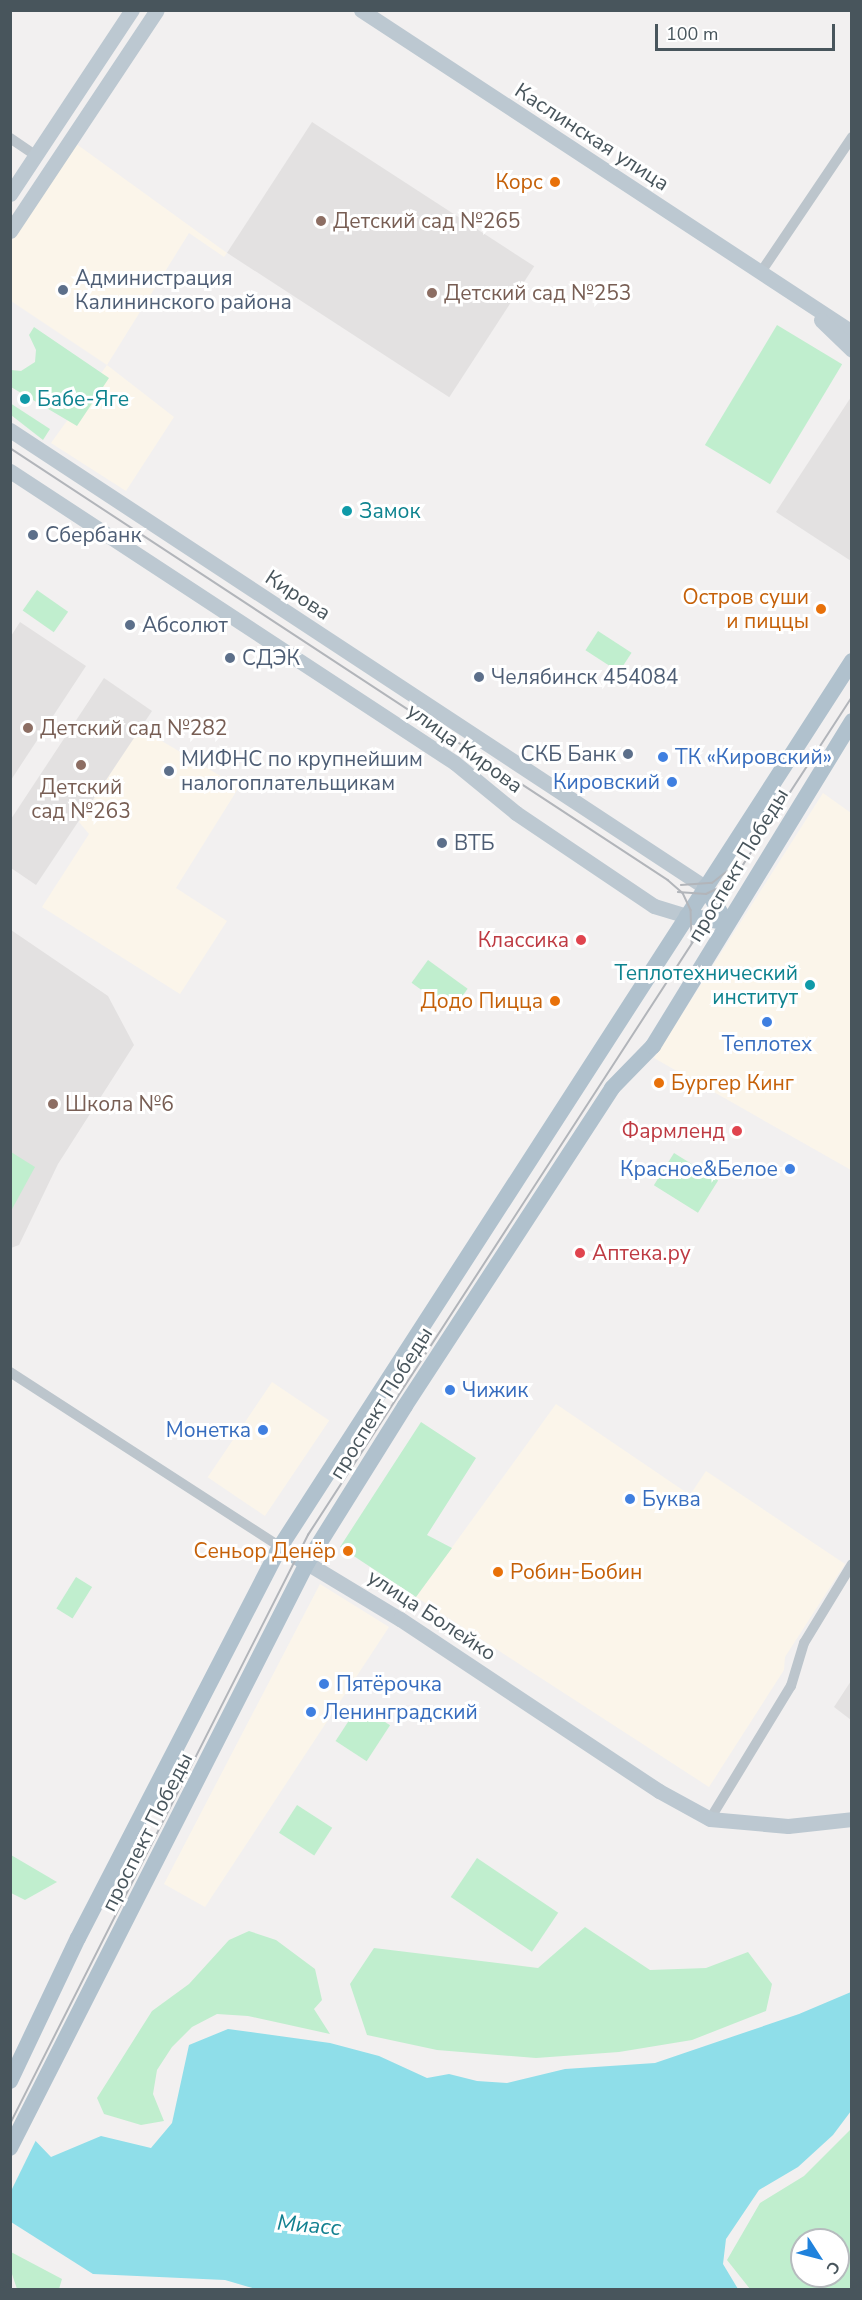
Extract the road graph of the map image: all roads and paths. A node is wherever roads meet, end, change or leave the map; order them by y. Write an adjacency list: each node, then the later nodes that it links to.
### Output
1 (132, 10): 6 (main road)
2 (157, 10): 8 (main road)
3 (361, 10): 9 (main road, Каслинская улица)
4 (852, 137): 9 (street)
5 (10, 138): 6 (street)
6 (35, 155): 7 (main road)
7 (10, 194)
8 (10, 231)
9 (761, 272): 10 (main road, Каслинская улица)
10 (800, 299): 11 (main road, Каслинская улица); 12 (main road, Каслинская улица)
11 (852, 332)
12 (852, 350)
13 (10, 430): 17 (main road, Кирова)
14 (10, 471): 18 (main road, улица Кирова)
15 (852, 661): 17 (main road, проспект Победы)
16 (852, 722): 19 (main road, проспект Победы)
17 (705, 887): 18 (main road, проспект Победы); 19 (main road)
18 (687, 916): 19 (main road, улица Кирова); 21 (main road, проспект Победы)
19 (726, 922): 22 (main road, проспект Победы)
20 (10, 1372): 21 (street, улица Болейко)
21 (280, 1547): 22 (main road, улица Болейко); 26 (main road, проспект Победы)
22 (307, 1563): 24 (main road, улица Болейко); 27 (main road, проспект Победы)
23 (852, 1564): 24 (street)
24 (710, 1819): 25 (main road, улица Болейко)
25 (852, 1820)
26 (10, 2081)
27 (10, 2148)

